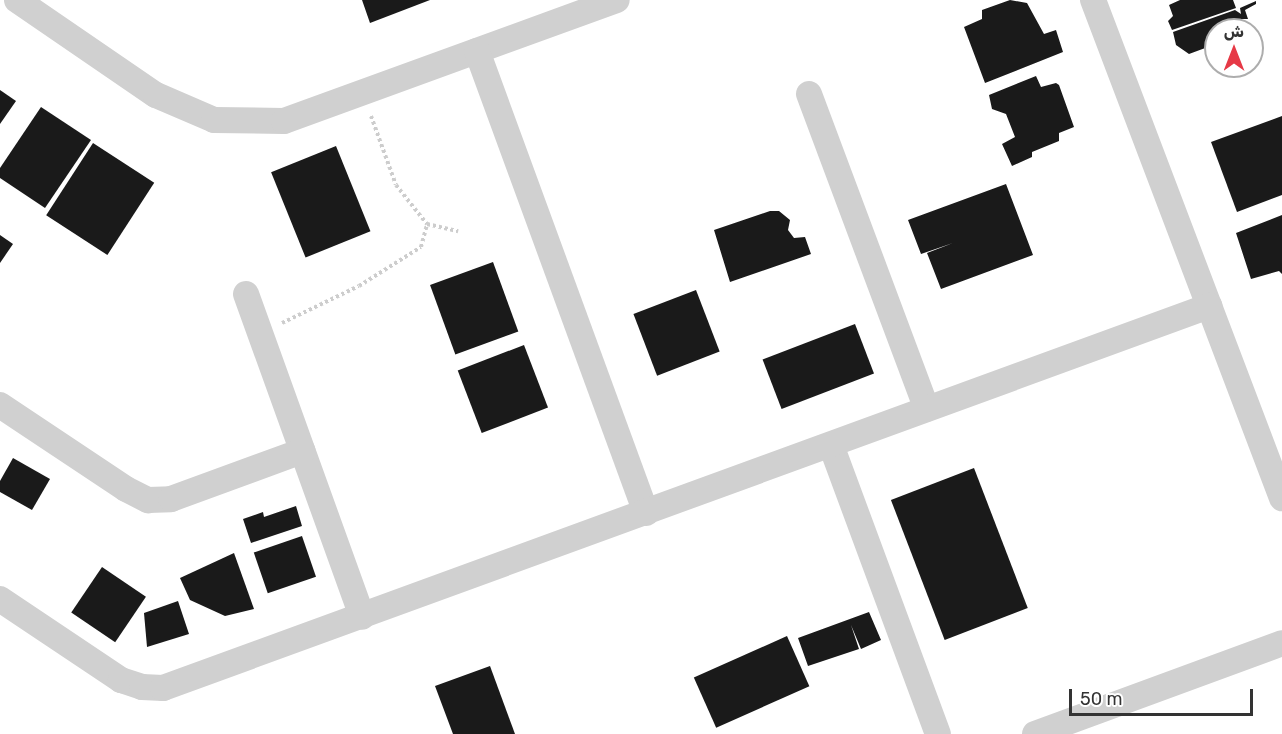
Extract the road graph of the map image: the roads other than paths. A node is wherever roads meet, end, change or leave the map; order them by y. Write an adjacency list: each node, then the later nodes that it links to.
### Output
1 (17, 0): 4 (street)
2 (617, 0): 4 (street)
3 (1093, 0): 7 (street)
4 (477, 51): 13 (street)
5 (810, 94): 9 (street)
6 (246, 294): 11 (street)
7 (1209, 306): 9 (street); 12 (street)
8 (0, 405): 11 (street)
9 (927, 410): 10 (street)
10 (831, 445): 13 (street); 17 (street)
11 (302, 451): 15 (street)
12 (1282, 498)
13 (646, 513): 15 (street)
14 (0, 599): 15 (street)
15 (362, 617)
16 (1282, 643): 18 (street)
17 (938, 734)
18 (1035, 734)

